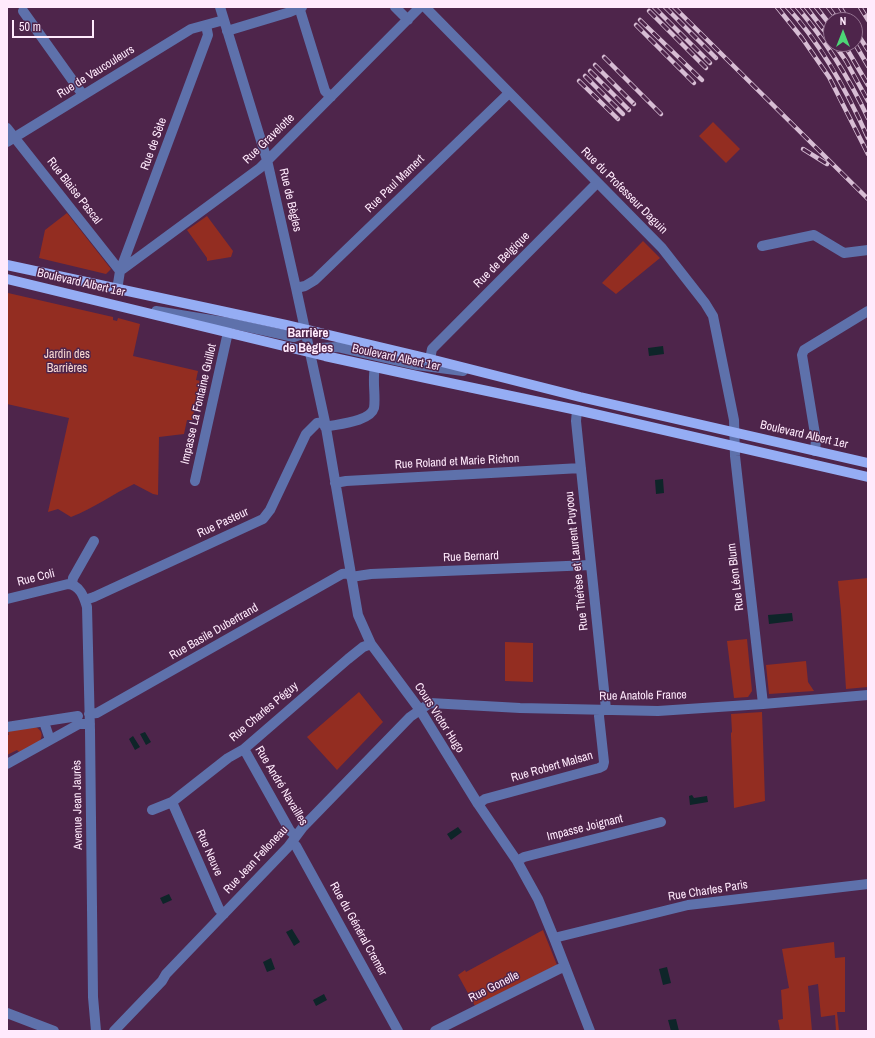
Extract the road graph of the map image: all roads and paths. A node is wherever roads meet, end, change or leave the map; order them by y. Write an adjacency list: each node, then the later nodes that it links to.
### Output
1 (220, 7): 7 (street, Rue de Bègles)
2 (395, 7): 8 (street)
3 (420, 7): 8 (street, Rue Gravelotte)
4 (425, 7): 11 (street, Rue du Professeur Daguin)
5 (300, 8): 10 (street); 13 (street)
6 (23, 11): 12 (street)
7 (224, 20): 9 (street, Rue de Vaucouleurs); 10 (street, Rue de Bègles)
8 (408, 20): 13 (street, Rue Gravelotte)
9 (206, 25): 12 (street, Rue de Vaucouleurs); 21 (street, Rue de Sète)
10 (228, 31): 16 (street, Rue de Bègles)
11 (509, 93): 17 (street, Rue du Professeur Daguin); 23 (street, Rue Paul Mamert)
12 (83, 95): 15 (street, Rue de Vaucouleurs)
13 (331, 97): 16 (street, Rue Gravelotte)
14 (7, 128): 15 (street, Rue Blaise Pascal)
15 (11, 140): 21 (street, Rue Blaise Pascal)
16 (267, 160): 21 (street, Rue Gravelotte); 23 (street, Rue de Bègles)
17 (597, 183): 30 (street, Rue de Belgique); 36 (street, Rue du Professeur Daguin)
18 (762, 246): 19 (street)
19 (868, 250)
20 (7, 265): 24 (main road, Boulevard Albert 1er)
21 (120, 271): 24 (street, Rue de Sète)
22 (7, 279): 25 (main road, Boulevard Albert 1er)
23 (296, 288): 27 (street, Rue de Bègles)
24 (117, 290): 27 (main road, Boulevard Albert 1er)
25 (114, 304): 27 (street); 28 (main road, Boulevard Albert 1er)
26 (868, 311): 39 (street)
27 (305, 330): 29 (street, Rue de Bègles); 30 (main road, Boulevard Albert 1er)
28 (228, 332): 29 (main road, Boulevard Albert 1er); 43 (street, Impasse La Fontaine Guillot)
29 (310, 352): 31 (main road, Boulevard Albert 1er); 32 (street); 33 (street, Rue de Bègles)
30 (430, 359): 32 (main road, Boulevard Albert 1er)
31 (375, 367): 34 (main road, Boulevard Albert 1er); 35 (street, Rue Pasteur)
32 (488, 374): 36 (main road, Boulevard Albert 1er)
33 (320, 402): 35 (street, Cours Victor Hugo)
34 (577, 410): 38 (main road, Boulevard Albert 1er); 41 (street, Rue Thérèse et Laurent Puyoou)
35 (325, 425): 44 (street, Cours Victor Hugo); 50 (street, Rue Pasteur)
36 (734, 432): 37 (main road, Boulevard Albert 1er); 38 (street)
37 (753, 437): 38 (street); 39 (main road, Boulevard Albert 1er)
38 (735, 446): 42 (main road, Boulevard Albert 1er); 53 (street, Rue Léon Blum)
39 (815, 451): 40 (main road, Boulevard Albert 1er)
40 (868, 463)
41 (581, 468): 44 (street, Rue Roland et Marie Richon); 46 (street, Rue Thérèse et Laurent Puyoou)
42 (868, 476)
43 (195, 481)
44 (335, 483): 47 (street, Cours Victor Hugo)
45 (94, 541): 48 (street)
46 (591, 565): 47 (street, Rue Bernard); 55 (street, Rue Thérèse et Laurent Puyoou)
47 (351, 575): 51 (street, Cours Victor Hugo); 57 (street, Rue Basile Dubertrand)
48 (72, 584): 49 (street, Rue Coli); 50 (street)
49 (7, 599)
50 (85, 600): 57 (street, Avenue Jean Jaurès)
51 (371, 644): 54 (street, Cours Victor Hugo); 61 (street, Rue Charles Péguy)
52 (868, 695): 53 (street, Rue Anatole France)
53 (763, 704): 55 (street, Rue Anatole France)
54 (420, 710): 55 (street, Rue Anatole France); 64 (street, Cours Victor Hugo); 67 (street, Rue Jean Felloneau)
55 (603, 710): 64 (street, Rue Robert Malsan)
56 (78, 716): 58 (street)
57 (90, 719): 60 (street, Rue Basile Dubertrand); 75 (street, Avenue Jean Jaurès)
58 (44, 722): 59 (street); 60 (street)
59 (7, 727)
60 (50, 740): 62 (street, Rue Basile Dubertrand)
61 (244, 749): 63 (street, Rue Charles Péguy); 67 (street, Rue André Navailles)
62 (7, 764)
63 (172, 802): 65 (street, Rue Charles Péguy); 70 (street, Rue Neuve)
64 (478, 804): 68 (street, Cours Victor Hugo)
65 (152, 810)
66 (661, 822): 68 (street, Impasse Joignant)
67 (294, 839): 70 (street, Rue Jean Felloneau); 77 (street, Rue du Général Cremer)
68 (517, 861): 71 (street, Cours Victor Hugo)
69 (868, 884): 71 (street, Rue Charles Paris)
70 (224, 914): 76 (street, Rue Jean Felloneau)
71 (554, 938): 72 (street, Cours Victor Hugo)
72 (565, 967): 78 (street, Rue Gonelle); 79 (street, Cours Victor Hugo)
73 (7, 1013): 74 (street)
74 (54, 1031)
75 (96, 1031)
76 (114, 1031)
77 (398, 1031)
78 (434, 1031)
79 (590, 1031)

